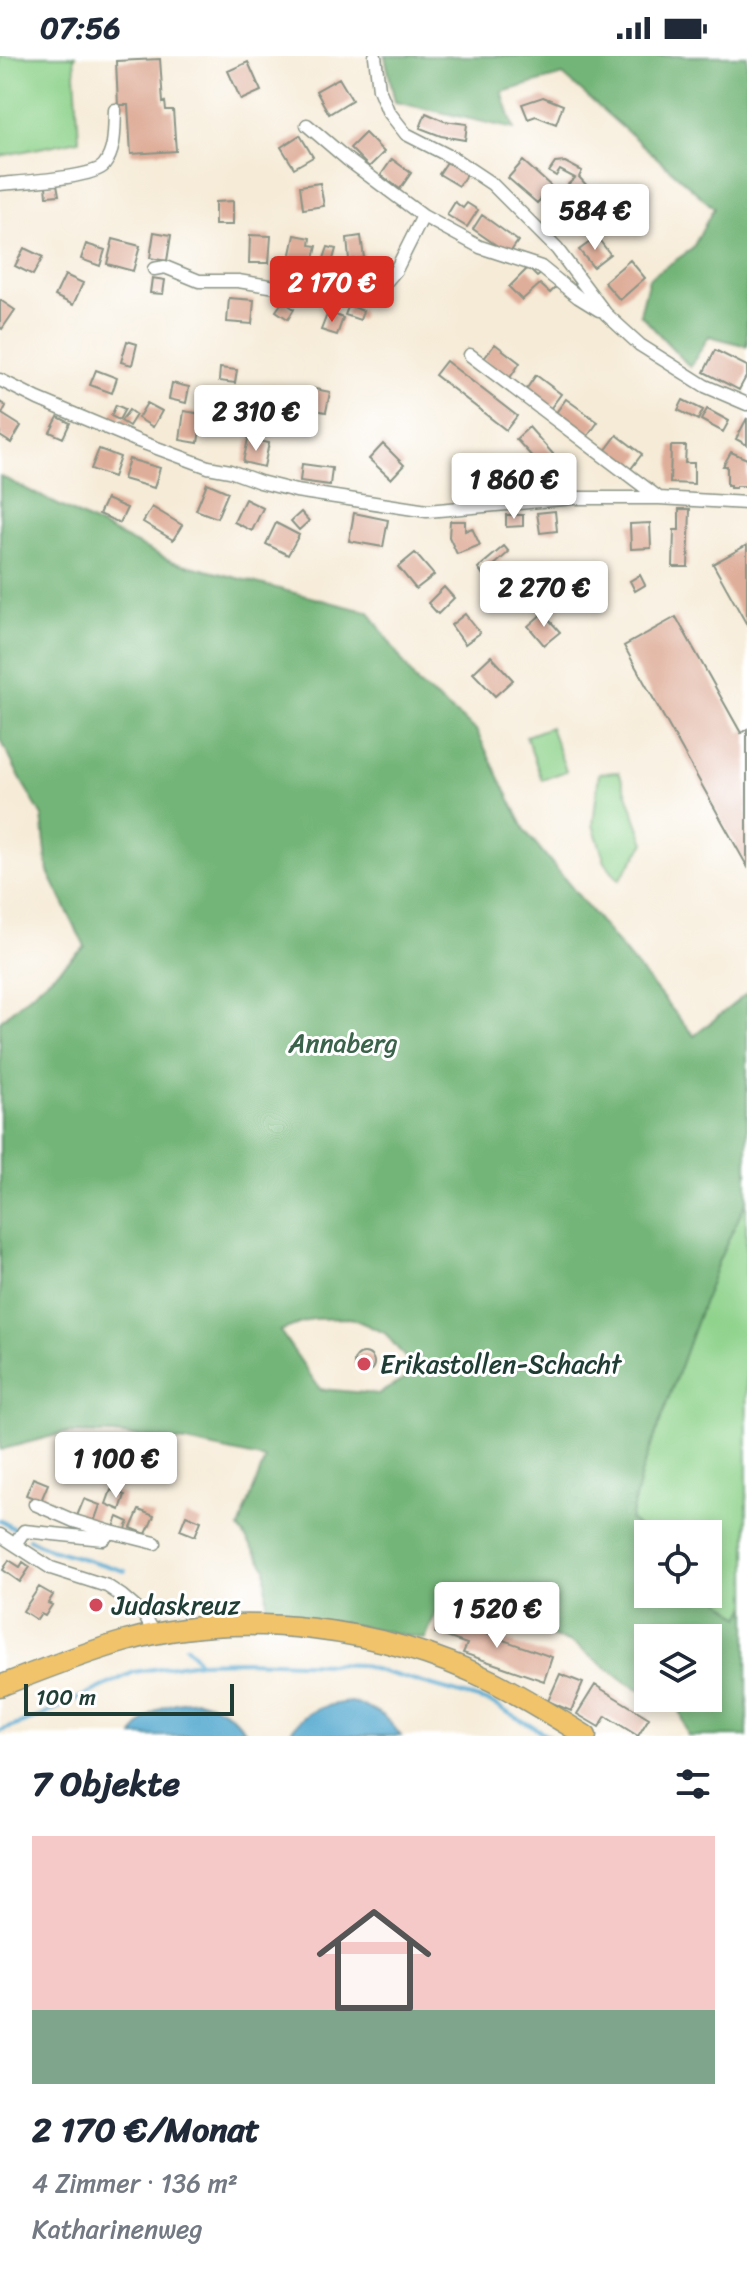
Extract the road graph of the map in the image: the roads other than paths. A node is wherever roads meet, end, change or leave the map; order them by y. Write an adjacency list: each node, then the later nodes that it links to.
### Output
1 (375, 56): 7 (street)
2 (115, 110): 4 (street)
3 (307, 125): 5 (street)
4 (0, 184)
5 (423, 216): 6 (street); 7 (street)
6 (154, 269)
7 (606, 314): 10 (street)
8 (470, 355): 11 (street)
9 (0, 380): 11 (street)
10 (747, 404)
11 (659, 498): 12 (street)
12 (747, 503)
13 (35, 1504): 14 (street)
14 (111, 1532): 16 (street); 17 (street)
15 (0, 1535): 16 (street)
16 (20, 1539): 18 (street)
17 (155, 1543)
18 (155, 1634): 19 (main road); 20 (main road)
19 (0, 1686)
20 (586, 1736)

